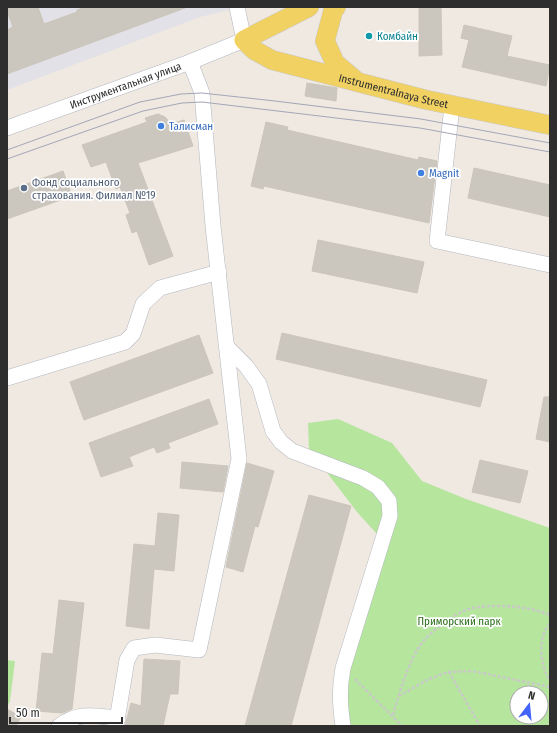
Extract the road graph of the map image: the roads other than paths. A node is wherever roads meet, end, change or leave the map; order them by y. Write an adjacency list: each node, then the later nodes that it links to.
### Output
1 (237, 7): 4 (street)
2 (309, 7): 4 (main road)
3 (336, 7): 6 (main road)
4 (244, 40): 5 (street, Инструментальная улица); 6 (main road, Instrumentralnaya Street)
5 (190, 62): 9 (street, Инструментальная улица); 11 (street)
6 (357, 82): 7 (main road, Instrumentralnaya Street)
7 (452, 106): 8 (main road, Instrumentralnaya Street); 10 (street)
8 (550, 125)
9 (7, 128)
10 (550, 265)
11 (218, 272): 12 (street); 13 (street)
12 (227, 347): 14 (street); 16 (street)
13 (7, 378)
14 (117, 722): 15 (street)
15 (59, 726)
16 (343, 726)

